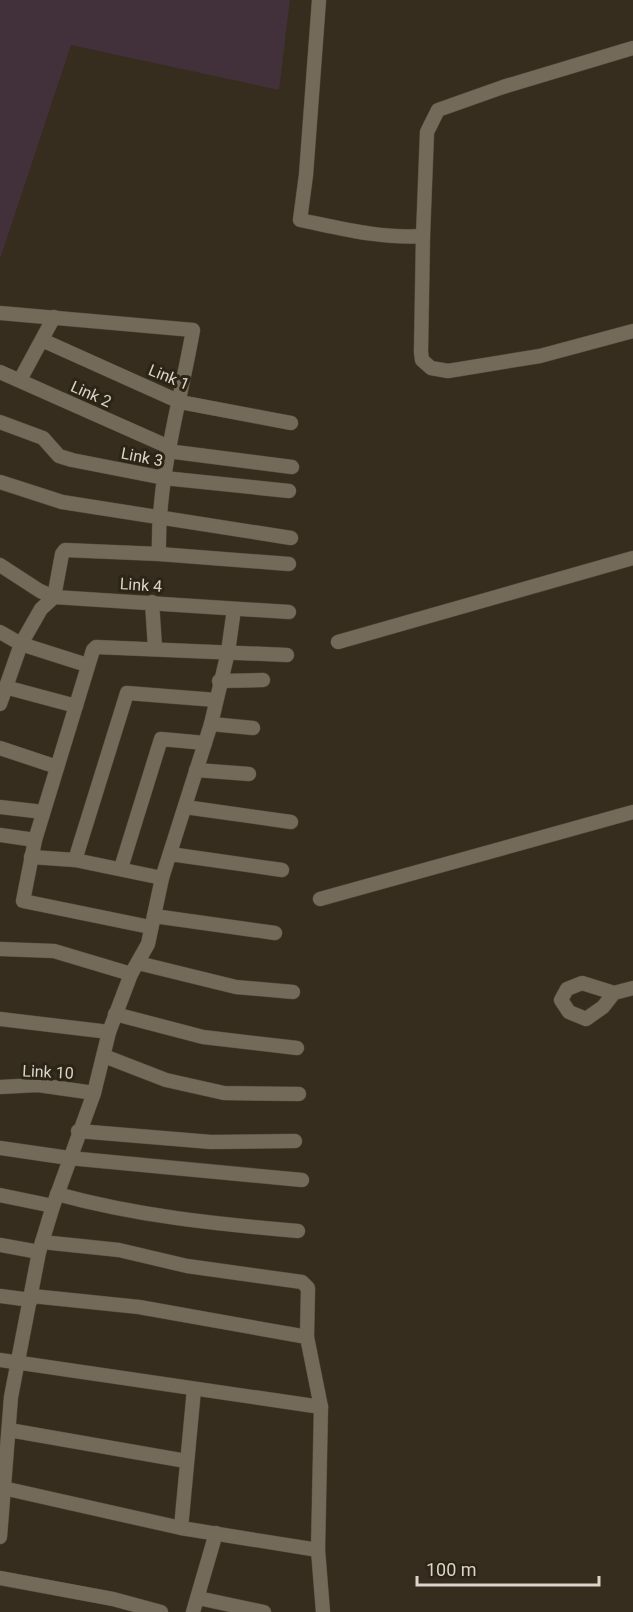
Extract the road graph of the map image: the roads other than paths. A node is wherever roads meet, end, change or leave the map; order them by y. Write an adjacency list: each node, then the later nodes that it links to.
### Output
1 (319, 0): 3 (street)
2 (633, 48): 3 (street)
3 (423, 236): 6 (street)
4 (0, 313): 5 (street)
5 (54, 317): 7 (street); 10 (street)
6 (633, 331)
7 (42, 340): 9 (street); 10 (street, Link 1)
8 (0, 372): 9 (street, Link 2)
9 (20, 380): 13 (street, Link 2)
10 (180, 402): 12 (street, Link 1); 13 (street)
11 (0, 422): 15 (street, Link 3)
12 (291, 423)
13 (168, 449): 14 (street, Link 2); 15 (street)
14 (292, 467)
15 (164, 478): 17 (street, Link 3); 18 (street)
16 (0, 482): 18 (street)
17 (290, 491)
18 (158, 518): 19 (street); 20 (street)
19 (291, 538)
20 (159, 554): 22 (street); 24 (street)
21 (633, 558): 29 (street)
22 (289, 564)
23 (0, 565): 24 (street, Link 4)
24 (54, 597): 25 (street, Link 4); 30 (street)
25 (152, 602): 26 (street, Link 4); 31 (street)
26 (234, 609): 27 (street, Link 4); 32 (street)
27 (289, 612)
28 (0, 632): 30 (street)
29 (338, 642)
30 (21, 644): 34 (street); 37 (street)
31 (155, 648): 32 (street); 34 (street)
32 (228, 652): 33 (street); 36 (street)
33 (287, 655)
34 (87, 665): 40 (street)
35 (263, 680): 36 (street)
36 (219, 681): 38 (street)
37 (5, 687): 39 (street); 40 (street)
38 (216, 700): 41 (street); 57 (street)
39 (0, 704)
40 (76, 706): 45 (street)
41 (211, 724): 42 (street); 43 (street)
42 (253, 728)
43 (205, 743): 46 (street); 58 (street)
44 (0, 748): 45 (street)
45 (57, 767): 50 (street)
46 (196, 770): 47 (street); 49 (street)
47 (249, 774)
48 (0, 807): 50 (street)
49 (185, 807): 52 (street); 55 (street)
50 (43, 812): 54 (street)
51 (633, 813): 61 (street)
52 (291, 822)
53 (0, 835): 54 (street)
54 (34, 840): 56 (street)
55 (170, 854): 59 (street); 60 (street)
56 (31, 857): 57 (street); 62 (street)
57 (75, 860): 58 (street)
58 (121, 868): 60 (street)
59 (282, 870)
60 (162, 878): 62 (street)
61 (320, 899)
62 (152, 922): 63 (street); 65 (street)
63 (275, 933)
64 (0, 949): 65 (street)
65 (134, 969): 67 (street); 69 (street)
66 (633, 988): 68 (street)
67 (293, 992)
68 (614, 993)
69 (115, 1014): 71 (street); 72 (street)
70 (0, 1019): 71 (street)
71 (109, 1032): 73 (street)
72 (297, 1048)
73 (104, 1056): 75 (street); 76 (street)
74 (0, 1087): 75 (street, Link 10)
75 (94, 1093): 77 (street)
76 (299, 1094)
77 (78, 1131): 78 (street); 80 (street)
78 (295, 1141)
79 (0, 1148): 80 (street)
80 (69, 1158): 81 (street); 83 (street)
81 (302, 1180)
82 (0, 1195): 83 (street)
83 (55, 1200): 84 (street); 86 (street)
84 (298, 1231)
85 (0, 1245): 86 (street)
86 (41, 1247): 88 (street); 89 (street)
87 (0, 1296): 88 (street)
88 (31, 1298): 89 (street); 91 (street)
89 (307, 1337): 94 (street)
90 (0, 1360): 91 (street)
91 (17, 1364): 92 (street); 93 (street)
92 (194, 1389): 94 (street); 96 (street)
93 (6, 1396): 95 (street)
94 (321, 1407): 101 (street)
95 (9, 1430): 96 (street); 97 (street)
96 (186, 1461): 98 (street)
97 (3, 1488): 98 (street); 100 (street)
98 (181, 1528): 99 (street)
99 (216, 1533): 101 (street); 103 (street)
100 (0, 1536)
101 (318, 1550): 107 (street)
102 (0, 1578): 104 (street)
103 (198, 1598): 105 (street); 106 (street)
104 (161, 1612)
105 (193, 1612)
106 (264, 1612)
107 (323, 1612)

